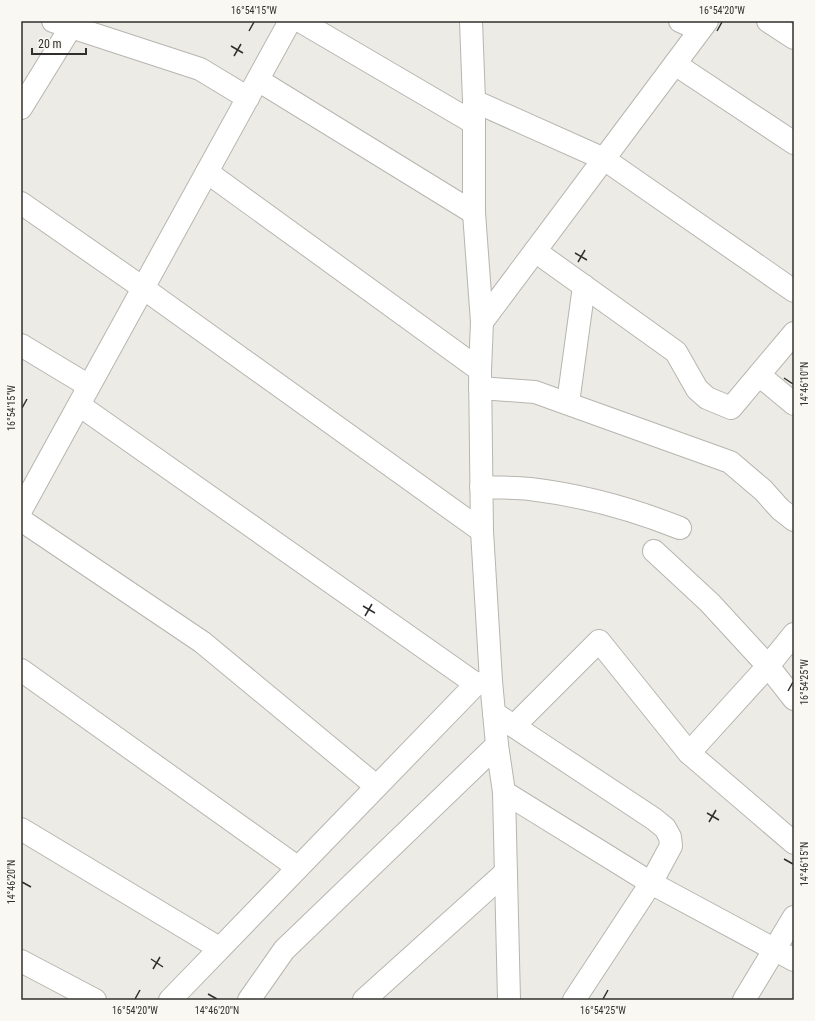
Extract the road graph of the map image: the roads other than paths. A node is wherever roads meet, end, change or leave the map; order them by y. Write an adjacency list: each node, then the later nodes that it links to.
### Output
1 (290, 21): 10 (street)
2 (300, 21): 13 (street)
3 (471, 21): 11 (street)
4 (680, 21): 7 (street)
5 (768, 21): 8 (street)
6 (62, 24): 10 (street); 12 (street)
7 (703, 26): 9 (street)
8 (794, 38)
9 (675, 64): 14 (street); 15 (street)
10 (253, 89): 16 (street); 18 (street)
11 (474, 101): 13 (street); 15 (street)
12 (21, 108)
13 (474, 123): 18 (street)
14 (794, 143)
15 (604, 159): 19 (street); 22 (street)
16 (207, 172): 21 (street); 27 (street)
17 (21, 204): 21 (street)
18 (474, 213): 23 (street)
19 (535, 251): 20 (street); 23 (street)
20 (584, 286): 26 (street); 29 (street)
21 (143, 288): 28 (street); 37 (street)
22 (794, 291)
23 (482, 322): 27 (street)
24 (794, 333): 26 (street)
25 (21, 345): 28 (street)
26 (759, 375): 30 (street)
27 (480, 379): 29 (street); 32 (street)
28 (89, 386): 31 (street)
29 (568, 403): 35 (street)
30 (794, 404)
31 (79, 405): 33 (street); 42 (street)
32 (481, 487): 36 (street); 37 (street)
33 (24, 497)
34 (21, 520): 48 (street)
35 (794, 520)
36 (680, 528)
37 (482, 532): 42 (street)
38 (654, 551): 40 (street)
39 (794, 634): 40 (street)
40 (768, 666): 43 (street); 47 (street)
41 (21, 670): 52 (street)
42 (483, 682): 44 (street); 48 (street)
43 (794, 699)
44 (494, 713): 45 (street); 46 (street)
45 (514, 726): 47 (street); 54 (street)
46 (497, 745): 49 (street); 62 (street)
47 (689, 753): 51 (street)
48 (376, 786): 52 (street)
49 (504, 792): 53 (street); 54 (street)
50 (21, 829): 56 (street)
51 (794, 843)
52 (297, 867): 56 (street)
53 (506, 872): 63 (street); 64 (street)
54 (651, 883): 57 (street); 65 (street)
55 (794, 917): 57 (street)
56 (219, 948): 61 (street)
57 (773, 950): 58 (street); 66 (street)
58 (794, 960)
59 (21, 961): 60 (street)
60 (95, 1000)
61 (170, 1000)
62 (249, 1000)
63 (364, 1000)
64 (509, 1000)
65 (574, 1000)
66 (744, 1000)

